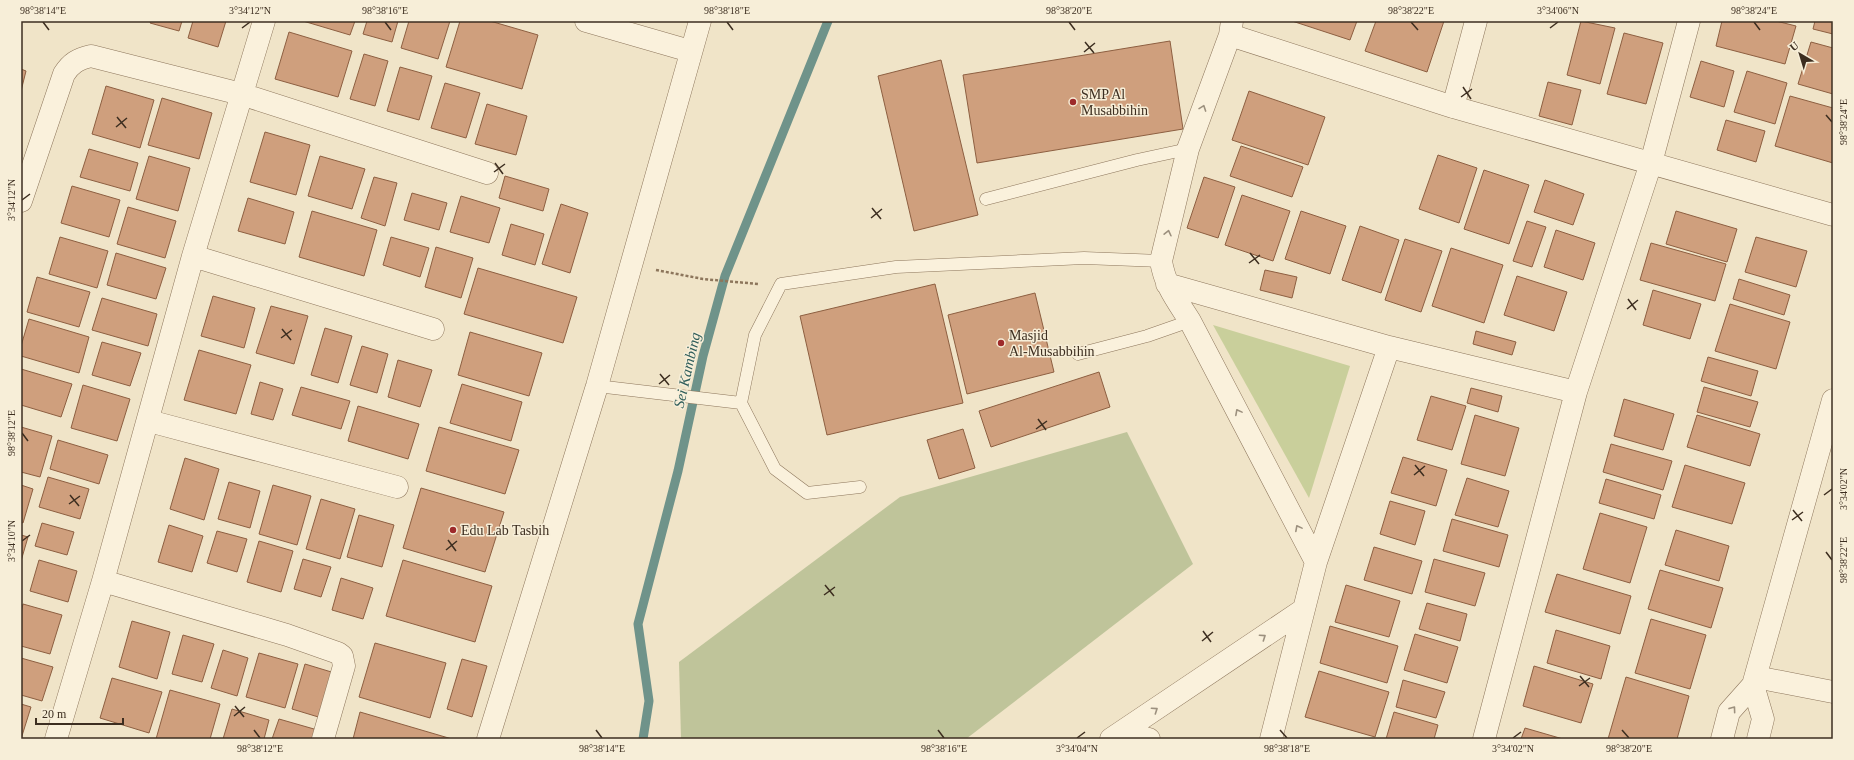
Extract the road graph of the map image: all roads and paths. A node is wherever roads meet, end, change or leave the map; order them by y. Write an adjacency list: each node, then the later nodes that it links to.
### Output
1 (264, 21): 8 (street)
2 (586, 21): 7 (street)
3 (700, 21): 7 (street)
4 (1476, 21): 9 (street)
5 (1689, 21): 11 (street)
6 (1231, 28): 9 (street); 10 (street, one-way to 6)
7 (690, 51): 18 (street)
8 (241, 94): 12 (street); 14 (street); 16 (street)
9 (1453, 107): 11 (street)
10 (1188, 149): 13 (lane); 17 (street, one-way to 10)
11 (1651, 163): 15 (street); 26 (street)
12 (487, 173)
13 (986, 200)
14 (21, 201)
15 (1833, 214)
16 (193, 256): 22 (street); 29 (street)
17 (1162, 261): 20 (street); 28 (lane)
18 (630, 265): 19 (path); 25 (street)
19 (756, 284)
20 (1166, 284): 21 (street); 23 (street)
21 (1190, 321): 24 (lane); 33 (street, one-way to 21)
22 (433, 329)
23 (1389, 347): 26 (street); 33 (street)
24 (1078, 354)
25 (597, 386): 28 (lane); 41 (street)
26 (1576, 392): 44 (street)
27 (1833, 400): 30 (street)
28 (741, 403): 32 (lane)
29 (149, 421): 31 (street); 34 (street)
30 (1827, 447): 36 (street)
31 (397, 488)
32 (860, 488)
33 (1316, 562): 35 (street)
34 (103, 581): 39 (street); 40 (street)
35 (1303, 610): 38 (street, one-way to 35); 43 (street)
36 (1754, 681): 37 (street); 45 (street, one-way to 36); 46 (street)
37 (1833, 692)
38 (1117, 735): 42 (street)
39 (56, 739)
40 (323, 739)
41 (488, 739)
42 (1149, 739)
43 (1271, 739)
44 (1484, 739)
45 (1722, 739)
46 (1758, 739)

